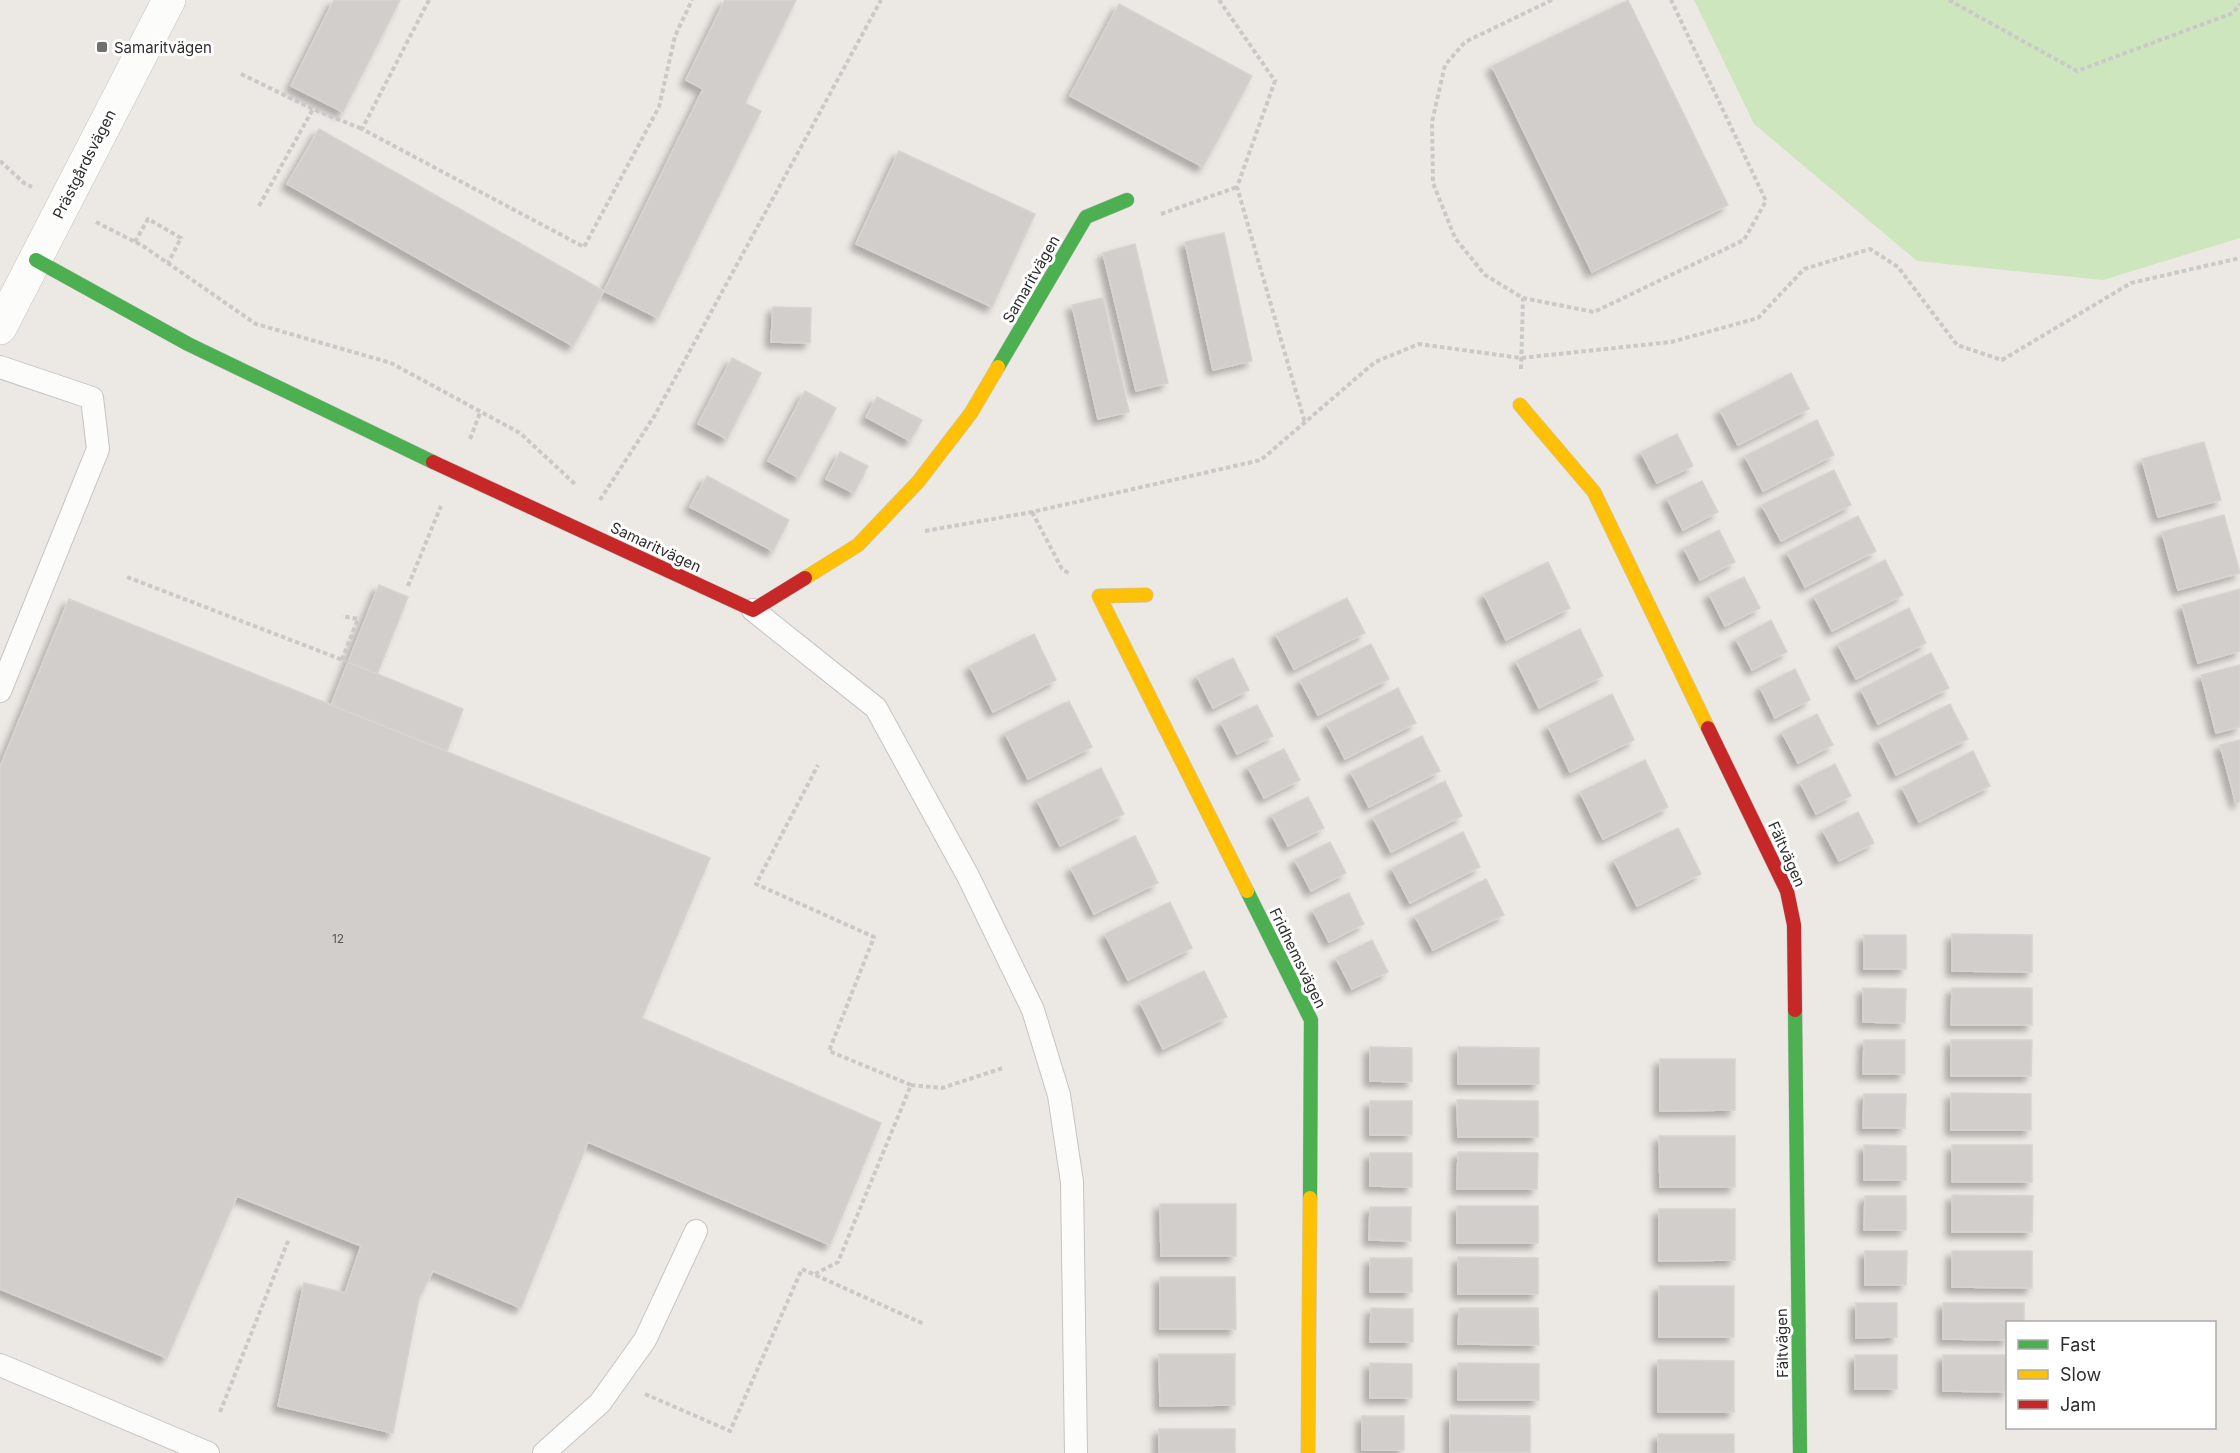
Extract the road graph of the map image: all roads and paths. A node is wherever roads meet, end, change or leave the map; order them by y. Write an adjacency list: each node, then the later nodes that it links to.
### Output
1 (169, 0): 15 (street, Prästgårdsvägen)
2 (429, 0): 12 (path)
3 (692, 0): 12 (path)
4 (881, 0): 27 (path)
5 (1218, 0): 13 (path)
6 (1552, 0): 21 (path)
7 (1671, 0): 21 (path)
8 (1949, 0): 9 (path)
9 (2240, 4)
10 (241, 74): 11 (path)
11 (313, 109): 12 (path); 16 (path)
12 (362, 129)
13 (1237, 187): 17 (path); 26 (path)
14 (1127, 200): 33 (street, Samaritvägen)
15 (63, 204): 18 (path); 19 (street, Prästgårdsvägen)
16 (259, 206)
17 (1159, 215)
18 (135, 242): 20 (path); 20 (path)
19 (36, 260): 22 (street, Prästgårdsvägen); 29 (street, Samaritvägen)
20 (168, 263): 27 (path)
21 (1523, 298): 23 (path)
22 (0, 328)
23 (1521, 358)
24 (0, 367): 37 (lane)
25 (1520, 405): 52 (street, Fältvägen)
26 (1305, 423)
27 (597, 504): 29 (path)
28 (1032, 512): 32 (path)
29 (580, 531): 33 (street, Samaritvägen)
30 (127, 577): 35 (path)
31 (1146, 595): 32 (street)
32 (1099, 596): 51 (street, Fridhemsvägen)
33 (753, 610): 50 (lane)
34 (342, 615): 35 (path)
35 (342, 660): 36 (path)
36 (348, 662)
37 (0, 692)
38 (818, 765): 40 (path)
39 (1003, 1068): 40 (path)
40 (912, 1085): 43 (path)
41 (696, 1231): 46 (lane)
42 (288, 1241): 47 (path)
43 (815, 1274): 44 (path); 46 (path)
44 (924, 1323)
45 (0, 1365): 48 (lane)
46 (615, 1381): 49 (lane)
47 (220, 1412)
48 (207, 1453)
49 (544, 1453)
50 (1076, 1453)
51 (1308, 1453)
52 (1800, 1453)

